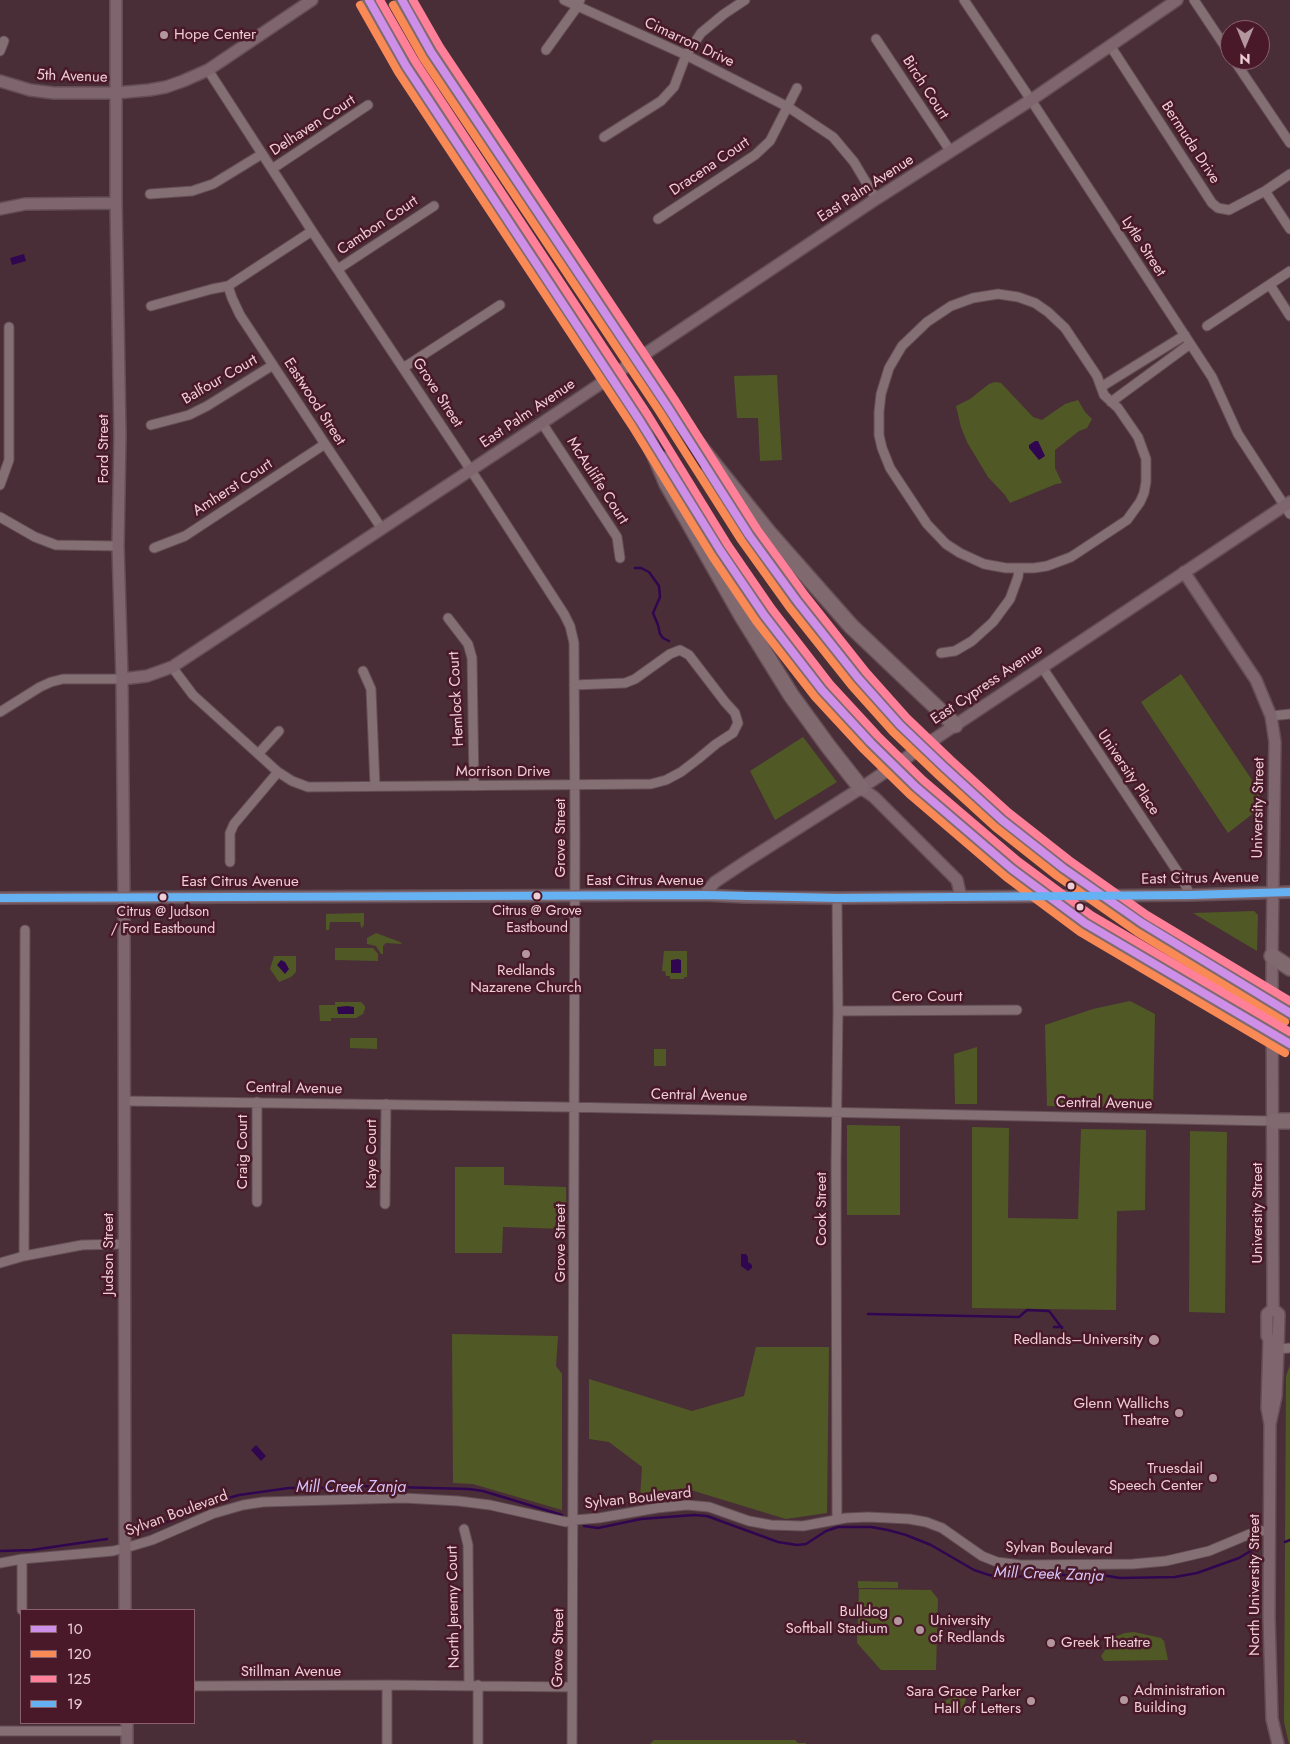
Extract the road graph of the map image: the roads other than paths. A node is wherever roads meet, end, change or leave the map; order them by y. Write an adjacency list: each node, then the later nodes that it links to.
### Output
1 (116, 0): 22 (main road, Ford Street)
2 (312, 0): 18 (main road, 5th Avenue)
3 (369, 0): 56 (highway, bridge)
4 (402, 0): 55 (highway, bridge)
5 (564, 0): 10 (street, Cimarron Drive)
6 (745, 0): 17 (street)
7 (964, 0): 23 (street, Lytle Street)
8 (1178, 0): 14 (main road, East Palm Avenue)
9 (1194, 0): 12 (street)
10 (579, 3): 15 (street); 17 (street, Cimarron Drive)
11 (876, 38): 28 (street, Birch Court)
12 (1220, 39)
13 (4, 41): 16 (street)
14 (1111, 47): 23 (main road, East Palm Avenue); 32 (street, Bermuda Drive)
15 (546, 50)
16 (0, 51)
17 (686, 55): 25 (street, Cimarron Drive); 26 (street)
18 (208, 70): 22 (main road, 5th Avenue); 29 (street, Grove Street)
19 (1241, 70): 27 (street)
20 (0, 80): 22 (main road, 5th Avenue)
21 (797, 88): 25 (street)
22 (115, 93): 35 (main road, Ford Street)
23 (1031, 100): 28 (main road, East Palm Avenue); 50 (street, Lytle Street)
24 (368, 106): 30 (street, Delhaven Court)
25 (788, 107): 34 (street, Cimarron Drive); 38 (street, Dracena Court)
26 (604, 137)
27 (1290, 142)
28 (951, 152): 34 (main road, East Palm Avenue)
29 (262, 154): 30 (street, Grove Street); 33 (street, Delhaven Court)
30 (272, 169): 40 (street, Grove Street)
31 (1290, 174): 32 (street, Bermuda Drive)
32 (1265, 191): 39 (street)
33 (150, 194)
34 (876, 199): 57 (main road, East Palm Avenue)
35 (116, 203): 37 (main road); 65 (main road, Ford Street)
36 (434, 206): 41 (street, Cambon Court)
37 (0, 210)
38 (658, 219)
39 (1290, 229)
40 (312, 231): 41 (street, Grove Street); 44 (street)
41 (338, 269): 52 (street, Grove Street)
42 (1290, 271): 43 (street)
43 (1270, 285): 47 (street); 48 (street)
44 (228, 286): 46 (street); 51 (street, Eastwood Street)
45 (500, 305): 52 (street)
46 (151, 306)
47 (1290, 316)
48 (1207, 326)
49 (9, 327): 61 (street)
50 (1188, 339): 53 (street); 54 (street); 62 (street, Lytle Street)
51 (273, 365): 58 (street, Balfour Court); 59 (street, Eastwood Street)
52 (404, 368): 60 (street, Grove Street)
53 (1102, 387): 54 (street); 68 (street)
54 (1111, 402): 68 (street)
55 (667, 406): 80 (highway); 103 (highway, bridge)
56 (640, 421): 87 (highway); 104 (highway, bridge)
57 (542, 423): 60 (main road, East Palm Avenue); 67 (street, McAuliffe Court)
58 (151, 425)
59 (325, 444): 64 (street, Eastwood Street); 66 (street, Amherst Court)
60 (471, 470): 64 (main road, East Palm Avenue); 76 (street, Grove Street)
61 (0, 486)
62 (1288, 507): 69 (main road, East Cypress Avenue)
63 (0, 517): 65 (street)
64 (382, 529): 72 (main road, East Palm Avenue)
65 (118, 546): 75 (main road, Ford Street)
66 (154, 548)
67 (620, 558)
68 (1019, 569): 71 (street)
69 (1184, 572): 73 (main road, East Cypress Avenue); 79 (main road, University Street)
70 (448, 618): 86 (street, Hemlock Court)
71 (941, 653)
72 (172, 667): 75 (main road, East Palm Avenue); 82 (street, Morrison Drive)
73 (1042, 667): 80 (main road, East Cypress Avenue); 92 (street, University Place)
74 (362, 671): 85 (street)
75 (122, 679): 77 (street, East Palm Avenue); 96 (main road, Ford Street)
76 (574, 685): 84 (street, Grove Street); 84 (street, Morrison Drive)
77 (0, 712)
78 (1290, 714): 79 (street)
79 (1270, 716): 89 (main road, University Street)
80 (954, 725): 87 (main road, East Cypress Avenue)
81 (279, 731): 82 (street)
82 (259, 753): 83 (street, Morrison Drive)
83 (278, 772): 85 (street, Morrison Drive); 88 (street)
84 (575, 785): 86 (street, Morrison Drive); 93 (street, Grove Street)
85 (375, 786): 86 (street, Morrison Drive)
86 (474, 786)
87 (862, 788): 91 (main road, East Cypress Avenue); 94 (main road)
88 (230, 862)
89 (1273, 892): 90 (main road, East Citrus Avenue); 92 (main road, East Citrus Avenue); 99 (main road, University Street)
90 (1290, 892)
91 (704, 895): 93 (main road, East Citrus Avenue); 97 (main road, East Citrus Avenue)
92 (1190, 895): 94 (main road, East Citrus Avenue)
93 (575, 896): 96 (main road, East Citrus Avenue); 108 (street, Grove Street)
94 (961, 897): 97 (main road, East Citrus Avenue)
95 (0, 898): 96 (main road, East Citrus Avenue)
96 (124, 898): 105 (main road, Judson Street)
97 (837, 898): 102 (street, Cook Street)
98 (25, 930): 115 (street)
99 (1272, 956): 100 (highway); 110 (main road, University Street)
100 (1290, 968)
101 (1017, 1010): 102 (street, Cero Court)
102 (838, 1011): 109 (street, Cook Street)
103 (1290, 1013)
104 (1290, 1044)
105 (124, 1101): 106 (street, Central Avenue); 114 (main road, Judson Street)
106 (257, 1102): 107 (street, Central Avenue); 112 (street, Craig Court)
107 (386, 1104): 108 (street, Central Avenue); 113 (street, Kaye Court)
108 (574, 1107): 109 (street, Central Avenue); 121 (street, Grove Street)
109 (836, 1113): 110 (street, Central Avenue); 120 (street, Cook Street)
110 (1273, 1121): 111 (highway); 117 (main road, University Street)
111 (1290, 1121)
112 (257, 1202)
113 (385, 1204)
114 (124, 1244): 115 (street); 124 (main road, Judson Street)
115 (24, 1256): 116 (street)
116 (0, 1263)
117 (1273, 1309): 118 (main road, University Street); 119 (main road, University Street)
118 (1284, 1349): 119 (main road, University Street)
119 (1270, 1424): 123 (main road, North University Street)
120 (837, 1519): 121 (street, Sylvan Boulevard); 123 (street, Sylvan Boulevard)
121 (574, 1520): 124 (street, Sylvan Boulevard); 132 (street, Grove Street)
122 (464, 1529): 130 (street, North Jeremy Court)
123 (1270, 1531): 140 (main road, North University Street)
124 (125, 1548): 125 (street, Sylvan Boulevard); 128 (main road, Judson Street)
125 (22, 1559): 126 (street, Sylvan Boulevard); 127 (street)
126 (0, 1563)
127 (22, 1609)
128 (125, 1609)
129 (387, 1685): 130 (street, Stillman Avenue); 131 (street, Stillman Avenue); 137 (street)
130 (474, 1685): 132 (street, Stillman Avenue); 138 (street)
131 (195, 1686)
132 (572, 1687): 139 (street, Grove Street)
133 (23, 1727): 134 (street); 135 (street)
134 (127, 1727): 136 (main road)
135 (0, 1731)
136 (127, 1744)
137 (387, 1744)
138 (478, 1744)
139 (572, 1744)
140 (1278, 1744)

